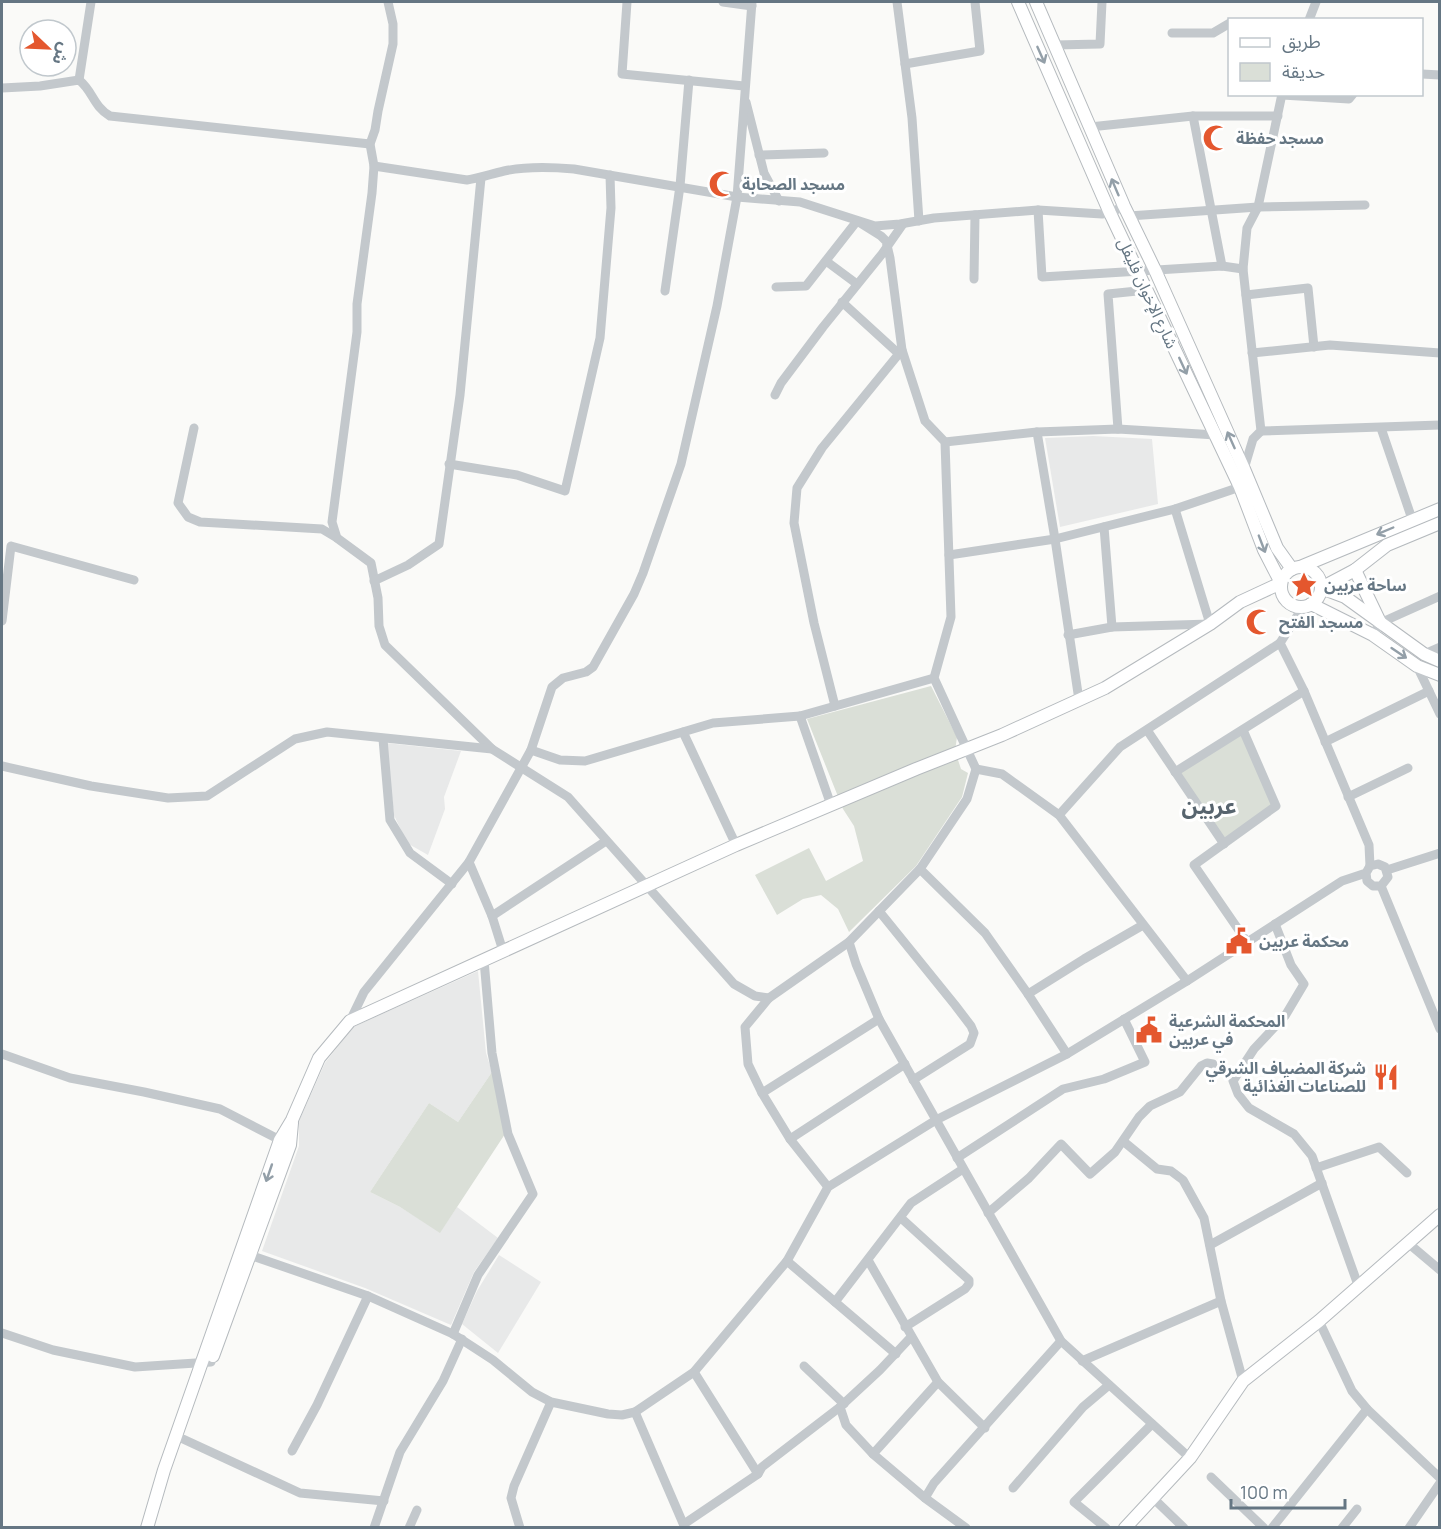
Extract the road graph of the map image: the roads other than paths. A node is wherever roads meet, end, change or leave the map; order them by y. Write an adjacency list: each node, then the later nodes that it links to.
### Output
1 (91, 2): 19 (street)
2 (388, 2): 29 (street)
3 (627, 2): 20 (street)
4 (723, 2): 11 (street)
5 (897, 2): 16 (street)
6 (975, 2): 16 (street)
7 (1018, 2): 43 (main road, شارع الإخوان فليفل, one-way to 43)
8 (1036, 2): 15 (main road, شارع الإخوان فليفل)
9 (1102, 2): 15 (street)
10 (1316, 2): 12 (street)
11 (752, 4): 22 (street)
12 (1310, 18)
13 (1228, 24): 14 (street)
14 (1172, 33)
15 (1055, 45): 28 (main road, شارع الإخوان فليفل)
16 (905, 64): 46 (street)
17 (1423, 74): 18 (street)
18 (1440, 75)
19 (79, 80): 21 (street); 29 (street)
20 (689, 80): 22 (street); 35 (street)
21 (2, 88)
22 (744, 89): 31 (street); 36 (street)
23 (1282, 96): 27 (street)
24 (1299, 96): 25 (street)
25 (1351, 96)
26 (1192, 116): 27 (street); 28 (street); 41 (street)
27 (1278, 116): 39 (street)
28 (1090, 126): 42 (main road, شارع الإخوان فليفل, one-way to 28)
29 (370, 144): 32 (street)
30 (824, 153): 31 (street)
31 (759, 155): 37 (street)
32 (374, 166): 34 (street); 82 (street)
33 (610, 175): 34 (street); 35 (street); 74 (street)
34 (481, 178): 74 (street)
35 (680, 186): 36 (street); 58 (street)
36 (737, 197): 37 (street); 119 (street)
37 (779, 201): 45 (street)
38 (1365, 205): 39 (street)
39 (1258, 207): 41 (street); 52 (street)
40 (1038, 210): 43 (street); 44 (street); 51 (street)
41 (1211, 210): 42 (street); 50 (street)
42 (1126, 211): 43 (street); 53 (main road, شارع الإخوان فليفل)
43 (1110, 213): 51 (main road, شارع الإخوان فليفل)
44 (975, 215): 46 (street); 54 (street)
45 (857, 221): 47 (street); 48 (street); 49 (street)
46 (919, 221): 47 (street)
47 (903, 224): 48 (street)
48 (886, 246): 55 (street); 62 (street)
49 (826, 261): 55 (street); 56 (street)
50 (1222, 266): 52 (street); 53 (street)
51 (1137, 269): 53 (street); 57 (main road, شارع الإخوان فليفل)
52 (1244, 269): 59 (street)
53 (1155, 270): 75 (main road, شارع الإخوان فليفل, one-way to 53)
54 (974, 279)
55 (857, 284): 60 (street)
56 (776, 287)
57 (1147, 290): 69 (street); 72 (main road, شارع الإخوان فليفل, one-way to 72)
58 (665, 291)
59 (1246, 295): 61 (street); 63 (street)
60 (842, 302): 62 (street); 65 (street)
61 (1314, 347): 63 (street); 64 (street)
62 (901, 352): 73 (street); 109 (street)
63 (1252, 353): 70 (street)
64 (1440, 353)
65 (775, 395)
66 (1440, 425): 68 (street)
67 (194, 428): 82 (street)
68 (1382, 428): 70 (street); 79 (street)
69 (1118, 429): 71 (street); 72 (street)
70 (1261, 431): 75 (street)
71 (1037, 432): 73 (street); 83 (street)
72 (1216, 435): 76 (main road, شارع الإخوان فليفل)
73 (945, 442): 84 (street)
74 (449, 464): 88 (street)
75 (1244, 469): 85 (main road, شارع الإخوان فليفل)
76 (1240, 487): 77 (street); 89 (main road, شارع الإخوان فليفل, one-way to 89)
77 (1175, 509): 81 (street); 95 (street)
78 (1440, 509): 79 (main road)
79 (1412, 519): 85 (main road, one-way to 85)
80 (1440, 523): 86 (main road)
81 (1104, 527): 83 (street); 96 (street)
82 (337, 538): 88 (street)
83 (1055, 539): 84 (street); 97 (street)
84 (949, 555): 105 (street)
85 (1296, 568): 89 (main road); 90 (main road)
86 (1355, 570): 90 (main road); 94 (main road)
87 (134, 580): 93 (street)
88 (375, 581): 117 (street)
89 (1281, 583): 92 (main road); 95 (main road)
90 (1322, 588): 92 (main road); 94 (main road)
91 (1440, 596): 94 (street)
92 (1307, 606): 98 (main road); 99 (street)
93 (2, 621)
94 (1380, 623): 98 (street); 101 (main road)
95 (1210, 624): 96 (street); 108 (main road)
96 (1112, 627): 97 (street)
97 (1068, 635): 108 (street)
98 (1373, 635): 103 (main road, one-way to 103)
99 (1280, 643): 106 (street); 112 (street)
100 (1440, 647): 101 (street)
101 (1424, 654): 102 (main road)
102 (1440, 661)
103 (1417, 666): 104 (main road); 107 (street)
104 (1440, 675)
105 (934, 678): 109 (street); 118 (street)
106 (1304, 691): 113 (street); 116 (street)
107 (1429, 691): 110 (street); 116 (street)
108 (1078, 700): 118 (main road)
109 (836, 706): 111 (street)
110 (1440, 714)
111 (800, 716): 114 (street); 126 (street)
112 (1147, 730): 124 (street); 127 (street)
113 (1243, 730): 124 (street); 129 (street)
114 (683, 732): 119 (street); 130 (street)
115 (383, 739): 117 (street); 120 (street); 136 (street)
116 (1325, 742): 125 (street)
117 (492, 749): 121 (street)
118 (967, 749): 123 (street); 126 (main road)
119 (531, 750): 121 (street)
120 (2, 766)
121 (521, 768): 128 (street); 132 (street)
122 (1408, 768): 125 (street)
123 (976, 769): 127 (street); 133 (street)
124 (1175, 772): 129 (street)
125 (1348, 797): 134 (street)
126 (831, 805): 130 (main road)
127 (1059, 815): 142 (street)
128 (606, 841): 137 (street); 140 (street)
129 (1224, 844): 144 (street)
130 (736, 846): 137 (main road)
131 (1440, 853): 135 (street)
132 (469, 862): 136 (street); 140 (street)
133 (920, 869): 139 (street); 148 (street)
134 (1368, 870): 135 (street); 138 (street); 141 (street)
135 (1387, 870): 138 (street)
136 (452, 884): 152 (street)
137 (646, 886): 145 (main road); 149 (street)
138 (1381, 886): 153 (street)
139 (879, 911): 143 (street); 158 (street)
140 (492, 916): 145 (street)
141 (1275, 924): 144 (street); 166 (street)
142 (1143, 925): 147 (street); 148 (street)
143 (849, 942): 149 (street); 150 (street)
144 (1247, 942): 147 (street)
145 (503, 951): 146 (main road)
146 (484, 960): 152 (main road); 187 (street)
147 (1187, 981): 151 (street)
148 (1028, 994): 155 (street)
149 (769, 998): 159 (street)
150 (879, 1019): 156 (street); 159 (street)
151 (1124, 1019): 155 (street); 165 (street)
152 (350, 1021): 160 (main road)
153 (1440, 1029)
154 (2, 1054): 163 (street)
155 (1067, 1054): 161 (street)
156 (905, 1064): 158 (street); 162 (street)
157 (1213, 1064): 164 (street)
158 (914, 1080): 161 (street)
159 (762, 1093): 162 (street)
160 (292, 1120): 163 (main road); 176 (main road)
161 (936, 1120): 165 (street); 170 (street)
162 (789, 1139): 170 (street)
163 (280, 1140): 192 (main road, one-way to 192)
164 (1123, 1141): 171 (street); 175 (street)
165 (957, 1158): 167 (street)
166 (1316, 1168): 168 (street); 169 (street)
167 (963, 1169): 171 (street); 173 (street)
168 (1407, 1173)
169 (1322, 1183): 175 (street); 180 (street)
170 (828, 1187): 178 (street)
171 (988, 1213): 189 (street)
172 (1439, 1215): 174 (main road)
173 (901, 1218): 177 (street); 185 (street)
174 (1408, 1243): 179 (street); 180 (main road)
175 (1210, 1245): 182 (street)
176 (250, 1255): 181 (street); 192 (main road)
177 (868, 1260): 183 (street); 185 (street)
178 (787, 1261): 183 (street); 194 (street)
179 (1440, 1270)
180 (1358, 1285): 184 (main road)
181 (368, 1296): 187 (street); 205 (street)
182 (1221, 1301): 191 (street); 195 (street)
183 (835, 1302): 190 (street)
184 (1319, 1321): 195 (main road); 200 (street)
185 (905, 1327): 188 (street)
186 (2, 1333): 192 (street)
187 (458, 1337): 198 (street); 215 (street)
188 (911, 1338): 190 (street); 196 (street)
189 (1061, 1341): 191 (street); 203 (street)
190 (896, 1354): 199 (street)
191 (1082, 1361): 197 (street)
192 (207, 1362): 204 (main road); 219 (main road)
193 (804, 1366): 199 (street)
194 (694, 1372): 201 (street); 208 (street)
195 (1243, 1381): 207 (main road)
196 (938, 1382): 203 (street); 206 (street)
197 (1109, 1385): 202 (street); 212 (street)
198 (551, 1402): 201 (street); 223 (street)
199 (842, 1405): 206 (street); 208 (street)
200 (1367, 1409): 210 (street); 229 (street)
201 (635, 1412): 218 (street)
202 (1152, 1424): 207 (street); 225 (street)
203 (985, 1428): 213 (street)
204 (183, 1439): 215 (street); 220 (main road)
205 (292, 1450)
206 (873, 1454): 213 (street)
207 (1190, 1458): 214 (main road)
208 (758, 1474): 218 (street)
209 (1211, 1477): 228 (street)
210 (1440, 1478)
211 (1440, 1483): 231 (street)
212 (1013, 1488)
213 (925, 1498): 224 (street)
214 (1153, 1498): 226 (main road); 227 (street)
215 (384, 1501): 221 (street)
216 (1357, 1509): 230 (street)
217 (417, 1510): 222 (street)
218 (685, 1526)
219 (147, 1527)
220 (154, 1527)
221 (374, 1527)
222 (409, 1527)
223 (520, 1527)
224 (966, 1527)
225 (1106, 1527)
226 (1125, 1527)
227 (1184, 1527)
228 (1264, 1527)
229 (1272, 1527)
230 (1342, 1527)
231 (1409, 1527)

